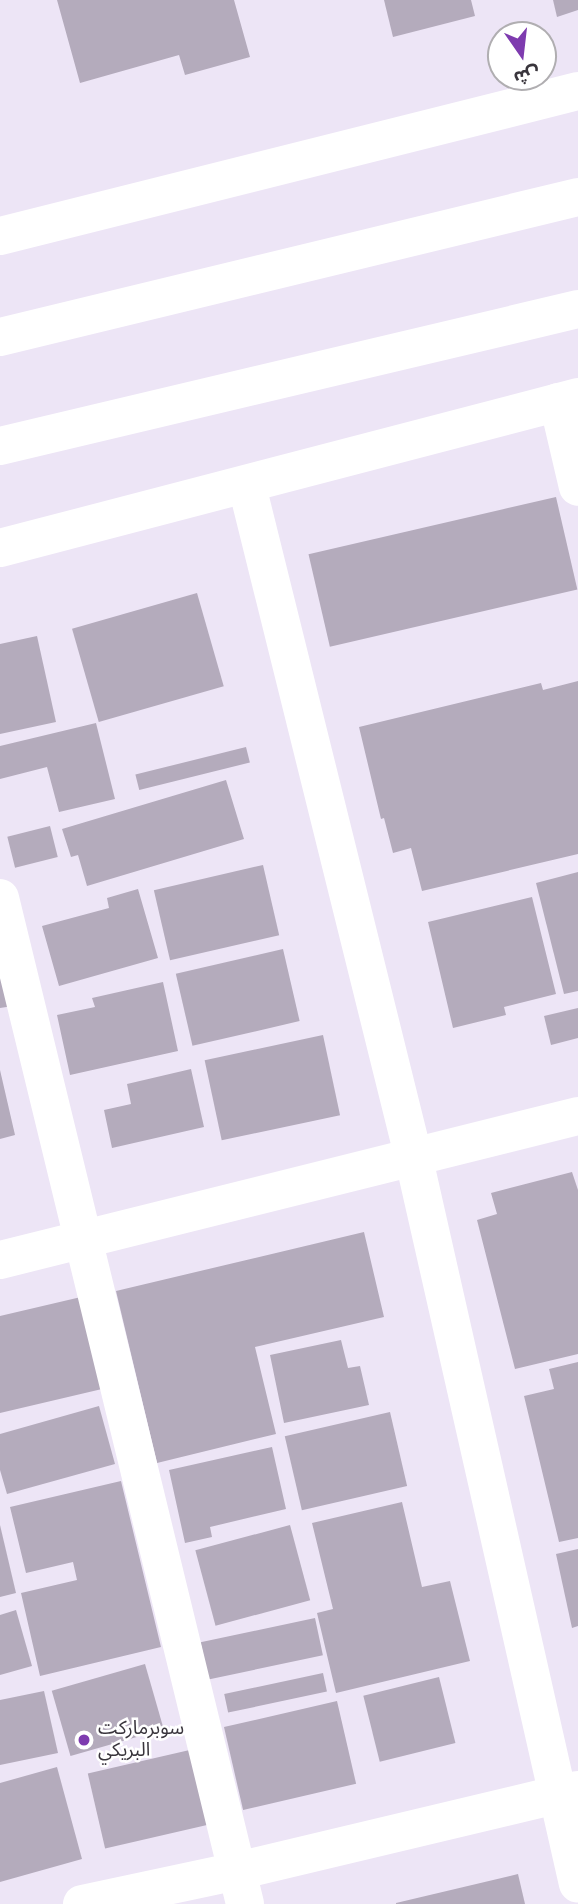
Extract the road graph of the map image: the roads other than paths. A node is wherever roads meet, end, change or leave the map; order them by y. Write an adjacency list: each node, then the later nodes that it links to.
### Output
1 (578, 91): 3 (street)
2 (578, 197): 7 (street)
3 (0, 236)
4 (578, 309): 5 (street)
5 (520, 323): 6 (street); 9 (street)
6 (578, 330)
7 (0, 337)
8 (568, 400): 10 (street); 11 (street)
9 (0, 446)
10 (247, 486): 12 (street); 15 (street)
11 (578, 487)
12 (0, 548)
13 (0, 898): 16 (street)
14 (578, 1116): 15 (street)
15 (413, 1155): 16 (street); 18 (street)
16 (84, 1240): 17 (street); 20 (street)
17 (0, 1260)
18 (567, 1793): 19 (street); 20 (street)
19 (578, 1884)
20 (241, 1888): 21 (street)
21 (82, 1904)

